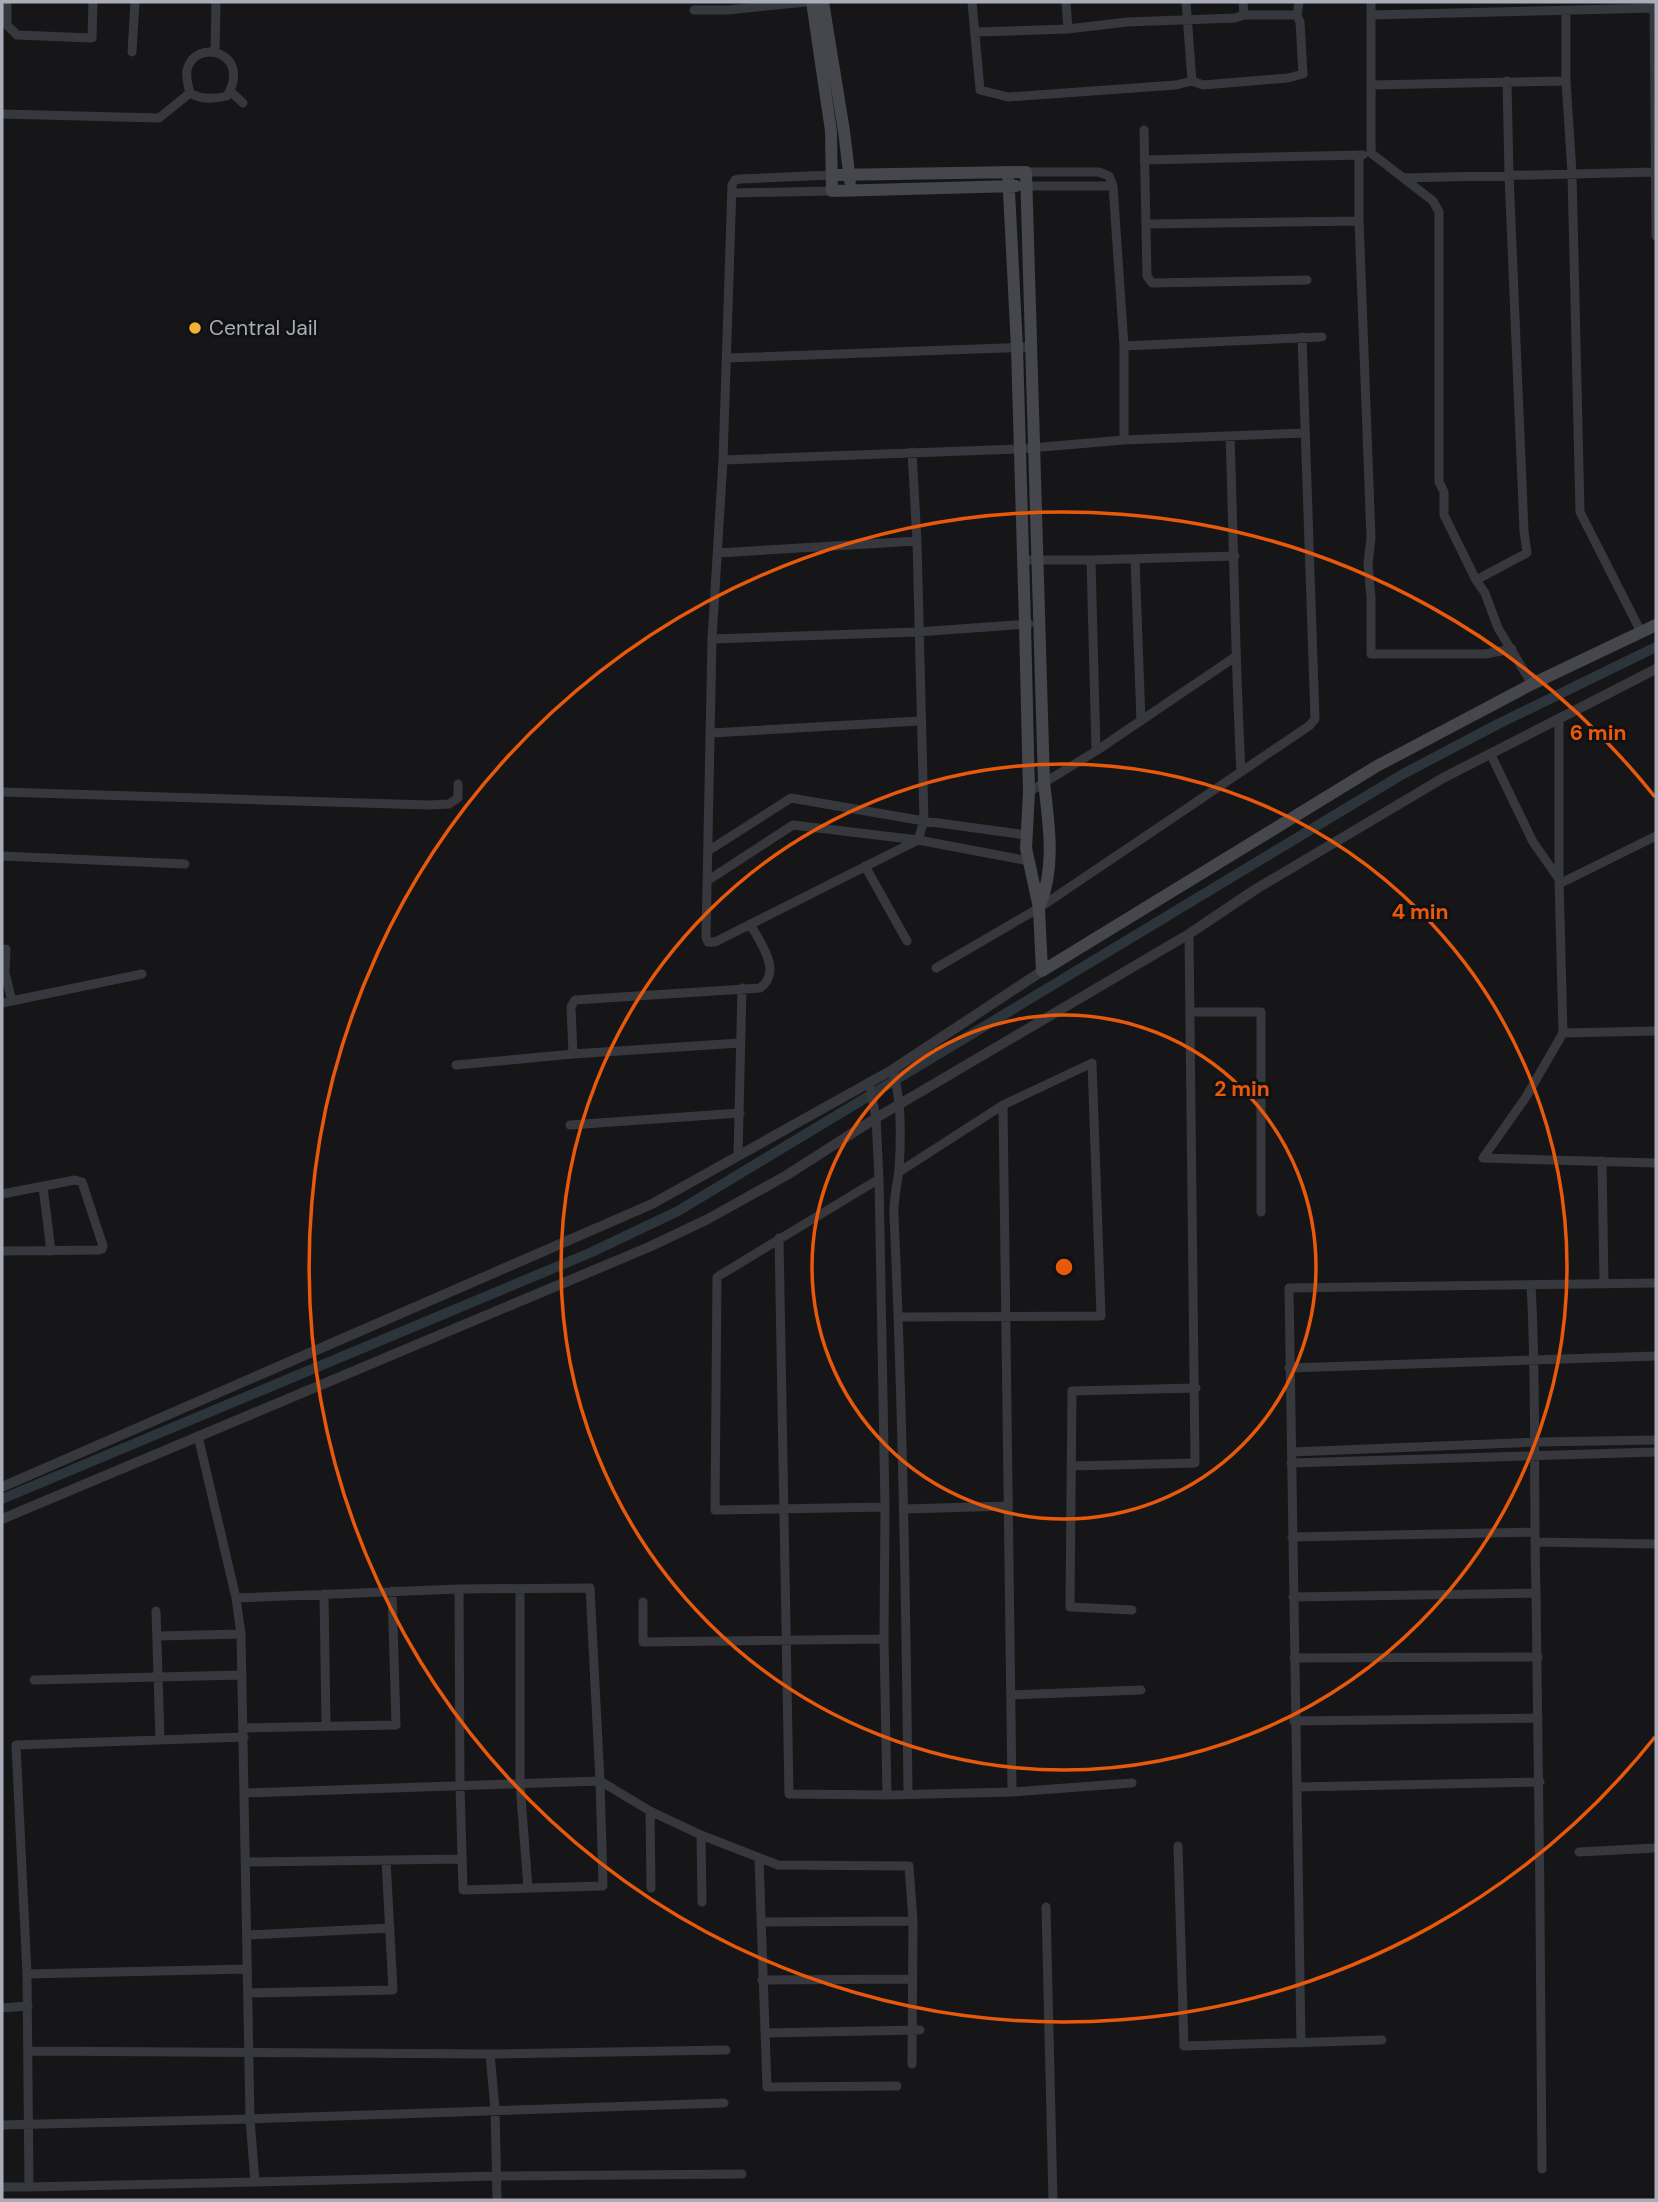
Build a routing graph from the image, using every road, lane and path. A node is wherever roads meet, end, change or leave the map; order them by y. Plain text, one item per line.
1 (8, 2) edge
2 (93, 2) edge
3 (135, 2) edge
4 (216, 2) edge
5 (806, 2) edge
6 (812, 2) edge
7 (824, 2) edge
8 (972, 2) edge
9 (1066, 2) edge
10 (1186, 2) edge
11 (1243, 2) edge
12 (1299, 2) edge
13 (1371, 2) edge
14 (728, 6) edge
15 (1655, 6) edge
16 (694, 10) dead end
17 (1566, 11) junction
18 (1244, 15) junction
19 (1297, 15) junction
20 (1371, 15) junction
21 (1188, 20) junction
22 (1068, 29) junction
23 (976, 32) junction
24 (132, 51) dead end
25 (215, 51) junction
26 (1655, 74) edge
27 (1192, 81) junction
28 (1507, 81) junction
29 (1566, 81) junction
30 (1371, 85) junction
31 (230, 91) junction
32 (190, 93) junction
33 (243, 103) dead end
34 (2, 114) edge
35 (1144, 130) dead end
36 (1371, 153) junction
37 (1359, 156) junction
38 (1144, 160) junction
39 (1008, 172) junction
40 (1026, 172) junction
41 (1654, 172) junction
42 (1572, 173) junction
43 (850, 174) junction
44 (832, 175) junction
45 (1509, 175) junction
46 (1405, 178) junction
47 (1009, 186) junction
48 (1026, 186) junction
49 (1113, 186) junction
50 (832, 191) junction
51 (850, 191) junction
52 (732, 192) junction
53 (1359, 220) junction
54 (1147, 224) junction
55 (1656, 236) edge
56 (1307, 280) dead end
57 (1303, 337) junction
58 (1322, 337) dead end
59 (1124, 346) junction
60 (1023, 347) junction
61 (727, 358) junction
62 (1305, 433) junction
63 (1230, 437) junction
64 (1124, 440) junction
65 (1026, 448) junction
66 (912, 452) junction
67 (723, 460) junction
68 (917, 541) junction
69 (718, 553) junction
70 (1234, 555) junction
71 (1135, 559) junction
72 (1030, 560) junction
73 (1091, 560) junction
74 (1476, 580) junction
75 (1025, 624) junction
76 (1039, 624) junction
77 (1656, 625) edge
78 (918, 632) junction
79 (1641, 632) junction
80 (712, 639) junction
81 (1512, 649) junction
82 (1235, 657) junction
83 (1656, 669) edge
84 (1532, 684) junction
85 (1559, 720) junction
86 (920, 721) junction
87 (1141, 721) junction
88 (712, 733) junction
89 (1096, 751) junction
90 (1491, 755) junction
91 (1241, 772) junction
92 (1044, 783) junction
93 (458, 784) dead end
94 (2, 792) edge
95 (1029, 792) junction
96 (924, 821) junction
97 (1026, 835) junction
98 (1656, 836) edge
99 (918, 840) junction
100 (708, 851) junction
101 (2, 856) edge
102 (1029, 861) junction
103 (185, 864) dead end
104 (865, 866) junction
105 (708, 881) junction
106 (1559, 881) junction
107 (1038, 908) junction
108 (750, 923) junction
109 (1189, 934) junction
110 (907, 941) dead end
111 (6, 949) dead end
112 (936, 968) dead end
113 (1042, 971) junction
114 (142, 974) dead end
115 (742, 988) junction
116 (7, 1002) edge
117 (1191, 1012) junction
118 (1656, 1031) edge
119 (1563, 1033) junction
120 (740, 1043) junction
121 (573, 1054) junction
122 (456, 1065) dead end
123 (893, 1074) junction
124 (870, 1085) junction
125 (898, 1100) junction
126 (1003, 1105) junction
127 (740, 1113) junction
128 (875, 1114) junction
129 (570, 1125) dead end
130 (738, 1156) junction
131 (1602, 1161) junction
132 (1656, 1163) edge
133 (899, 1172) junction
134 (879, 1179) junction
135 (43, 1186) junction
136 (2, 1194) edge
137 (1261, 1212) dead end
138 (779, 1238) junction
139 (2, 1251) edge
140 (51, 1251) junction
141 (1656, 1283) edge
142 (1604, 1284) junction
143 (1531, 1285) junction
144 (899, 1317) junction
145 (1005, 1317) junction
146 (1656, 1356) edge
147 (1535, 1360) junction
148 (1289, 1368) junction
149 (1196, 1388) junction
150 (198, 1436) junction
151 (1656, 1440) edge
152 (1536, 1442) junction
153 (1292, 1452) junction
154 (1656, 1452) edge
155 (1536, 1454) junction
156 (1292, 1463) junction
157 (1071, 1466) junction
158 (2, 1487) edge
159 (1008, 1506) junction
160 (886, 1507) junction
161 (784, 1508) junction
162 (905, 1509) junction
163 (2, 1519) edge
164 (1535, 1532) junction
165 (1292, 1537) junction
166 (1535, 1542) junction
167 (1656, 1544) edge
168 (520, 1588) junction
169 (459, 1589) junction
170 (392, 1591) junction
171 (1536, 1592) junction
172 (324, 1594) junction
173 (1293, 1597) junction
174 (236, 1598) junction
175 (643, 1602) dead end
176 (1132, 1610) dead end
177 (156, 1611) dead end
178 (241, 1634) junction
179 (157, 1636) junction
180 (884, 1639) junction
181 (786, 1640) junction
182 (1538, 1657) junction
183 (1294, 1658) junction
184 (242, 1675) junction
185 (159, 1677) junction
186 (34, 1680) dead end
187 (1141, 1690) dead end
188 (1010, 1695) junction
189 (1538, 1718) junction
190 (1294, 1721) junction
191 (326, 1725) junction
192 (244, 1732) junction
193 (160, 1740) junction
194 (600, 1781) junction
195 (1539, 1782) junction
196 (1132, 1783) dead end
197 (520, 1784) junction
198 (460, 1786) junction
199 (1297, 1787) junction
200 (1012, 1792) junction
201 (244, 1793) junction
202 (908, 1794) junction
203 (887, 1795) junction
204 (650, 1811) junction
205 (701, 1835) junction
206 (1178, 1846) dead end
207 (1656, 1848) edge
208 (1579, 1852) dead end
209 (463, 1859) junction
210 (759, 1859) junction
211 (386, 1860) junction
212 (246, 1862) junction
213 (528, 1888) junction
214 (651, 1888) dead end
215 (702, 1902) dead end
216 (1046, 1907) dead end
217 (913, 1921) junction
218 (761, 1922) junction
219 (390, 1928) junction
220 (247, 1935) junction
221 (247, 1969) junction
222 (27, 1974) junction
223 (912, 1979) junction
224 (762, 1980) junction
225 (248, 1993) junction
226 (28, 2006) junction
227 (2, 2008) edge
228 (916, 2031) junction
229 (765, 2033) junction
230 (1382, 2040) dead end
231 (1301, 2043) junction
232 (726, 2050) dead end
233 (29, 2051) junction
234 (249, 2053) junction
235 (491, 2054) junction
236 (912, 2064) dead end
237 (897, 2086) dead end
238 (724, 2103) dead end
239 (495, 2109) junction
240 (250, 2119) junction
241 (30, 2123) junction
242 (2, 2124) edge
243 (1542, 2169) dead end
244 (742, 2174) dead end
245 (496, 2176) junction
246 (254, 2182) junction
247 (2, 2187) edge
248 (29, 2187) junction
249 (496, 2200) edge
250 (1053, 2200) edge

1 - 2 street
3 - 24 street
4 - 25 street
5 - 14 street
6 - 44 main road
7 - 43 main road
8 - 23 street
9 - 22 street
10 - 21 street
11 - 18 street
12 - 19 street
13 - 20 street
14 - 16 street
15 - 17 street
15 - 26 street
17 - 20 street
17 - 29 street
18 - 19 street
18 - 21 street
19 - 27 street
20 - 30 street
21 - 22 street
21 - 27 street
22 - 23 street
23 - 27 street
25 - 31 street
25 - 32 street
26 - 41 street
28 - 29 street
28 - 30 street
28 - 45 street
29 - 42 street
30 - 36 street
31 - 32 street
31 - 33 street
32 - 34 street
35 - 38 street
36 - 37 street
36 - 46 street
37 - 38 street
37 - 53 street
38 - 54 street
39 - 40 main road
39 - 43 main road
39 - 47 main road
40 - 48 main road
40 - 49 street
41 - 42 street
41 - 55 street
42 - 45 street
42 - 79 street
43 - 44 main road
43 - 51 main road
44 - 50 main road
44 - 52 street
45 - 46 street
45 - 74 street
46 - 74 street
47 - 48 main road
47 - 51 main road
47 - 60 main road
48 - 49 street
48 - 60 main road
49 - 59 street
50 - 51 main road
50 - 52 street
52 - 61 street
53 - 54 street
53 - 81 street
54 - 56 street
57 - 58 street
57 - 59 street
57 - 62 street
59 - 64 street
60 - 61 street
60 - 65 main road
61 - 67 street
62 - 63 street
62 - 91 street
63 - 64 street
63 - 70 street
64 - 65 street
65 - 66 street
65 - 72 main road
66 - 67 street
66 - 68 street
67 - 69 street
68 - 69 street
68 - 78 street
69 - 80 street
70 - 71 street
70 - 82 street
71 - 73 street
71 - 87 street
72 - 73 street
72 - 75 main road
72 - 76 main road
73 - 89 street
74 - 81 street
75 - 76 street
75 - 78 street
75 - 95 main road
76 - 92 main road
77 - 79 main road
78 - 80 street
78 - 86 street
79 - 84 main road
80 - 88 street
81 - 84 street
82 - 87 street
82 - 91 street
83 - 85 street
84 - 113 main road
85 - 90 street
85 - 106 street
86 - 88 street
86 - 96 street
87 - 89 street
88 - 100 street
89 - 92 street
90 - 106 street
90 - 109 street
91 - 107 street
92 - 95 street
92 - 107 main road
93 - 94 street
95 - 97 main road
96 - 97 street
96 - 99 street
96 - 100 street
97 - 102 main road
98 - 106 street
99 - 102 street
99 - 104 street
99 - 105 street
100 - 105 street
101 - 103 street
102 - 107 main road
104 - 108 street
104 - 110 street
105 - 108 street
106 - 119 street
107 - 112 street
107 - 113 main road
108 - 115 street
109 - 117 street
109 - 125 street
111 - 116 street
113 - 123 street
114 - 116 street
115 - 120 street
115 - 121 street
117 - 137 street
117 - 149 street
118 - 119 street
119 - 131 street
120 - 121 street
120 - 127 street
121 - 122 street
123 - 124 street
123 - 125 street
124 - 128 street
124 - 130 street
125 - 128 street
125 - 133 street
126 - 133 street
126 - 145 street
126 - 145 street
127 - 129 street
127 - 130 street
128 - 134 street
128 - 150 street
130 - 158 street
131 - 132 street
131 - 142 street
133 - 144 street
134 - 138 street
134 - 160 street
135 - 136 street
135 - 140 street
135 - 140 street
138 - 161 street
138 - 161 street
139 - 140 street
141 - 142 street
142 - 143 street
143 - 147 street
143 - 148 street
144 - 145 street
144 - 162 street
145 - 159 street
146 - 147 street
147 - 148 street
147 - 152 street
148 - 153 street
149 - 157 street
149 - 157 street
150 - 163 street
150 - 174 street
151 - 152 street
152 - 153 street
152 - 155 street
153 - 156 street
154 - 155 street
155 - 156 street
155 - 164 street
156 - 165 street
157 - 176 street
159 - 162 street
159 - 188 street
160 - 161 street
160 - 180 street
161 - 181 street
162 - 202 street
164 - 165 street
164 - 166 street
165 - 173 street
166 - 167 street
166 - 171 street
168 - 169 street
168 - 194 street
168 - 197 street
169 - 170 street
169 - 198 street
170 - 172 street
170 - 191 street
171 - 173 street
171 - 182 street
172 - 174 street
172 - 191 street
173 - 183 street
174 - 178 street
175 - 181 street
177 - 179 street
178 - 179 street
178 - 184 street
179 - 185 street
180 - 181 street
180 - 203 street
181 - 203 street
182 - 183 street
182 - 189 street
183 - 190 street
184 - 185 street
184 - 192 street
185 - 186 street
185 - 193 street
187 - 188 street
188 - 200 street
189 - 190 street
189 - 195 street
190 - 199 street
191 - 192 street
192 - 193 street
192 - 201 street
193 - 222 street
194 - 197 street
194 - 204 street
194 - 213 street
195 - 199 street
195 - 243 street
196 - 200 street
197 - 198 street
197 - 213 street
198 - 201 street
198 - 209 street
199 - 231 street
200 - 202 street
201 - 212 street
202 - 203 street
204 - 205 street
204 - 214 street
205 - 210 street
205 - 215 street
206 - 231 street
207 - 208 street
209 - 211 street
209 - 213 street
210 - 217 street
210 - 218 street
211 - 212 street
211 - 219 street
212 - 220 street
216 - 250 street
217 - 218 street
217 - 223 street
218 - 224 street
219 - 220 street
219 - 225 street
220 - 221 street
221 - 222 street
221 - 225 street
222 - 226 street
223 - 224 street
223 - 228 street
224 - 229 street
225 - 234 street
226 - 227 street
226 - 233 street
228 - 229 street
228 - 236 street
229 - 237 street
230 - 231 street
232 - 235 street
233 - 234 street
233 - 241 street
234 - 235 street
234 - 240 street
235 - 239 street
238 - 239 street
239 - 240 street
239 - 245 street
240 - 241 street
240 - 246 street
241 - 242 street
241 - 248 street
244 - 245 street
245 - 246 street
245 - 249 street
246 - 248 street
247 - 248 street

